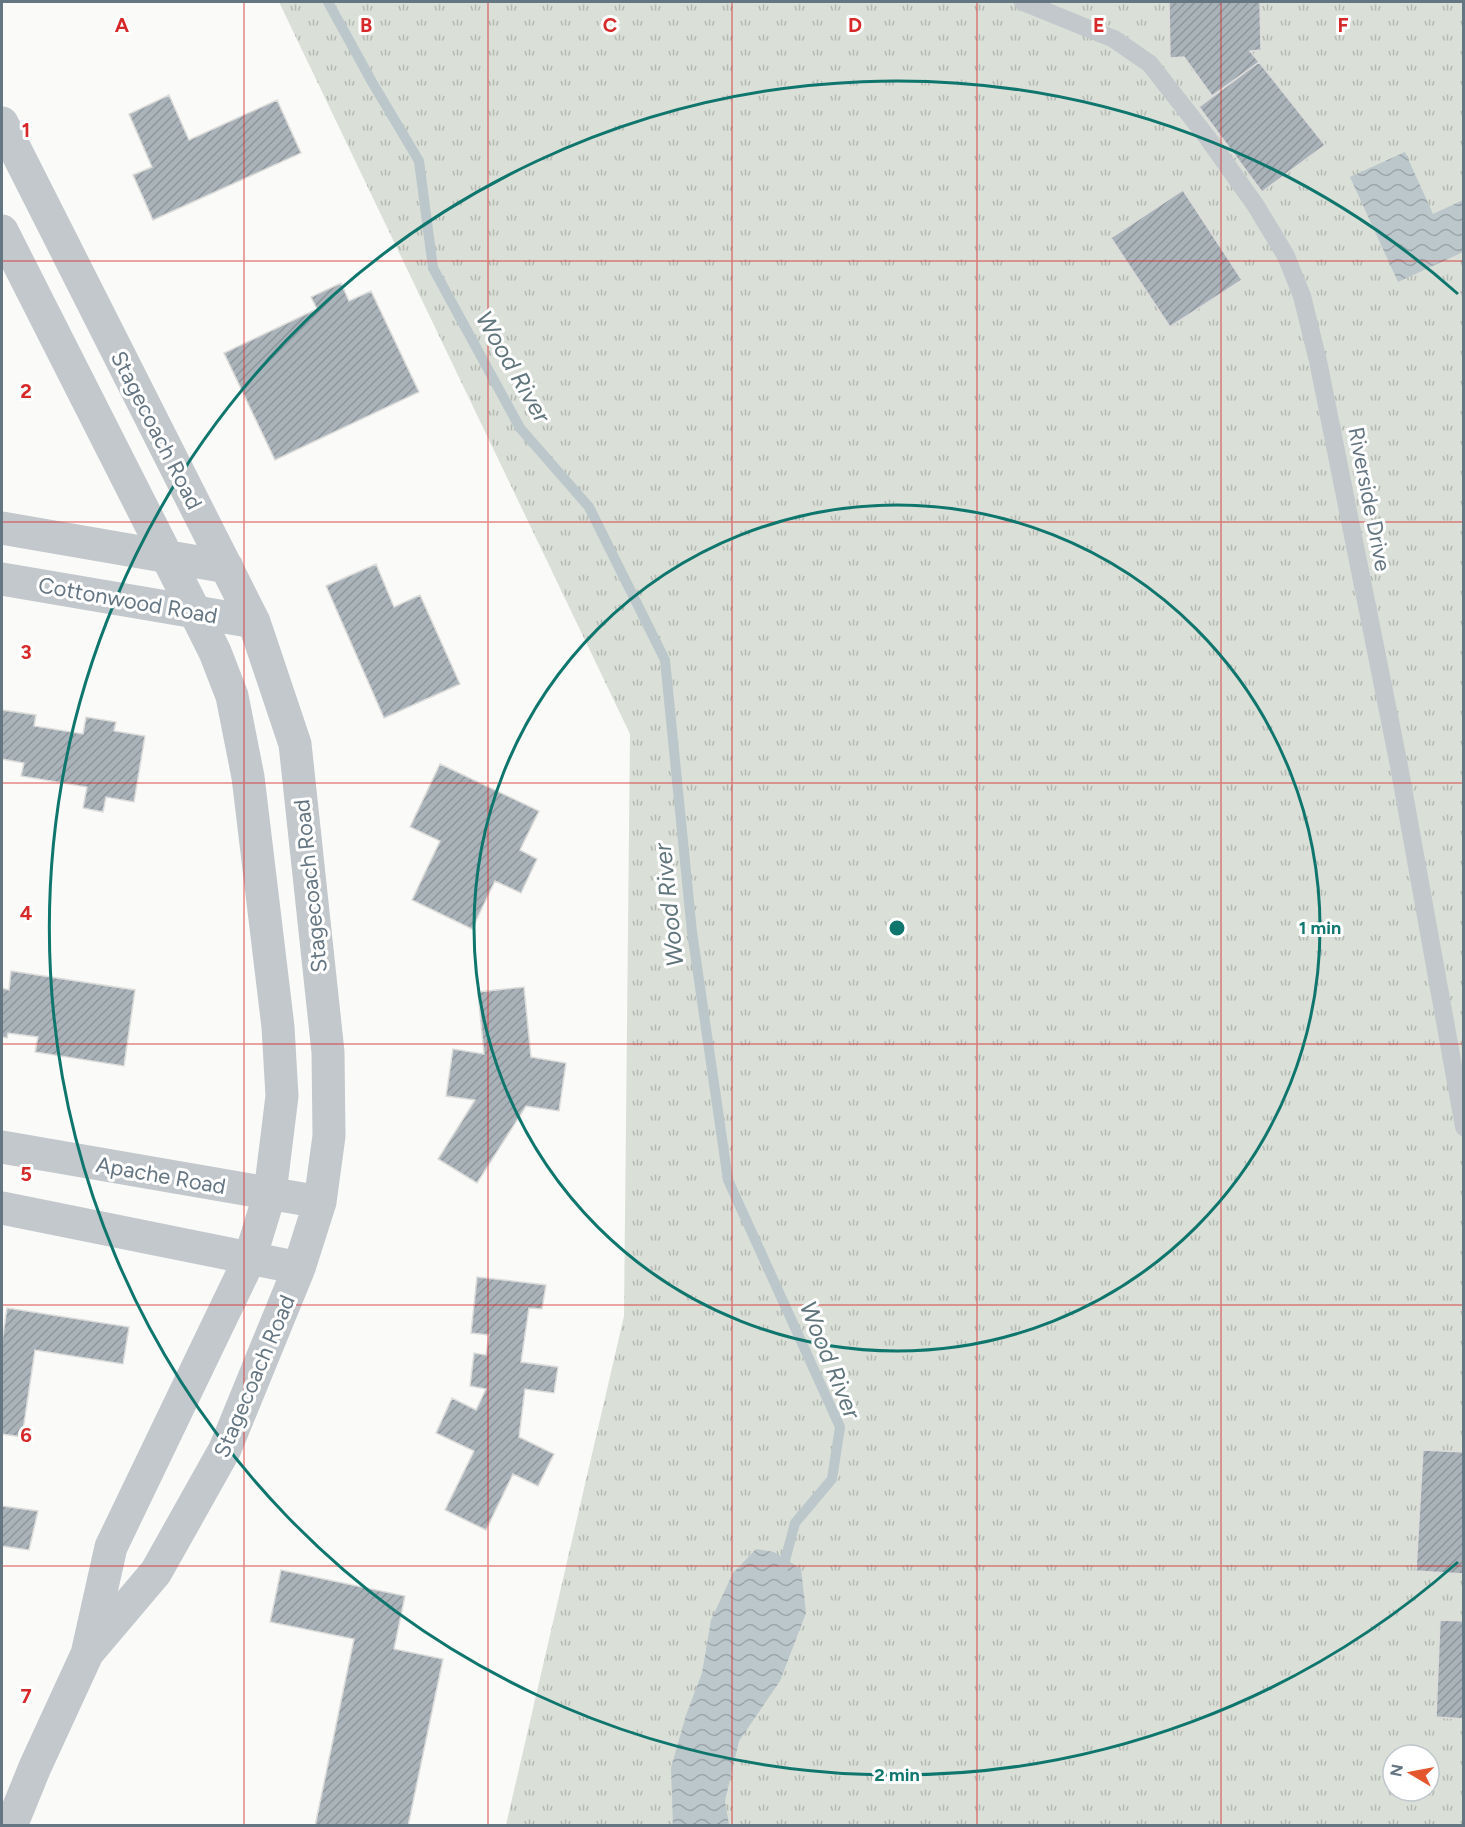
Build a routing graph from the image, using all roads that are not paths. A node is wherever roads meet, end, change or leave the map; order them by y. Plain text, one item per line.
1 (1023, 2) edge
2 (2, 123) edge
3 (2, 231) edge
4 (2, 528) edge
5 (166, 557) junction
6 (227, 567) junction
7 (2, 579) edge
8 (195, 612) junction
9 (254, 622) junction
10 (1464, 1127) edge
11 (2, 1148) edge
12 (270, 1193) junction
13 (320, 1202) junction
14 (2, 1208) edge
15 (250, 1258) junction
16 (299, 1268) junction
17 (87, 1654) junction
18 (11, 1826) edge

1 - 10 lane, Riverside Drive
2 - 6 street, Stagecoach Road
3 - 5 street, Stagecoach Road
4 - 5 street
5 - 6 street
5 - 8 street, Stagecoach Road
6 - 9 street, Stagecoach Road
7 - 8 street, Cottonwood Road
8 - 9 street, Cottonwood Road
8 - 12 street, Stagecoach Road
9 - 13 street, Stagecoach Road
11 - 12 street, Apache Road
12 - 13 street, Apache Road
12 - 15 street, Stagecoach Road
13 - 16 street, Stagecoach Road
14 - 15 street
15 - 16 street
15 - 17 street, Stagecoach Road
16 - 17 street, Stagecoach Road
17 - 18 street, Stagecoach Road

